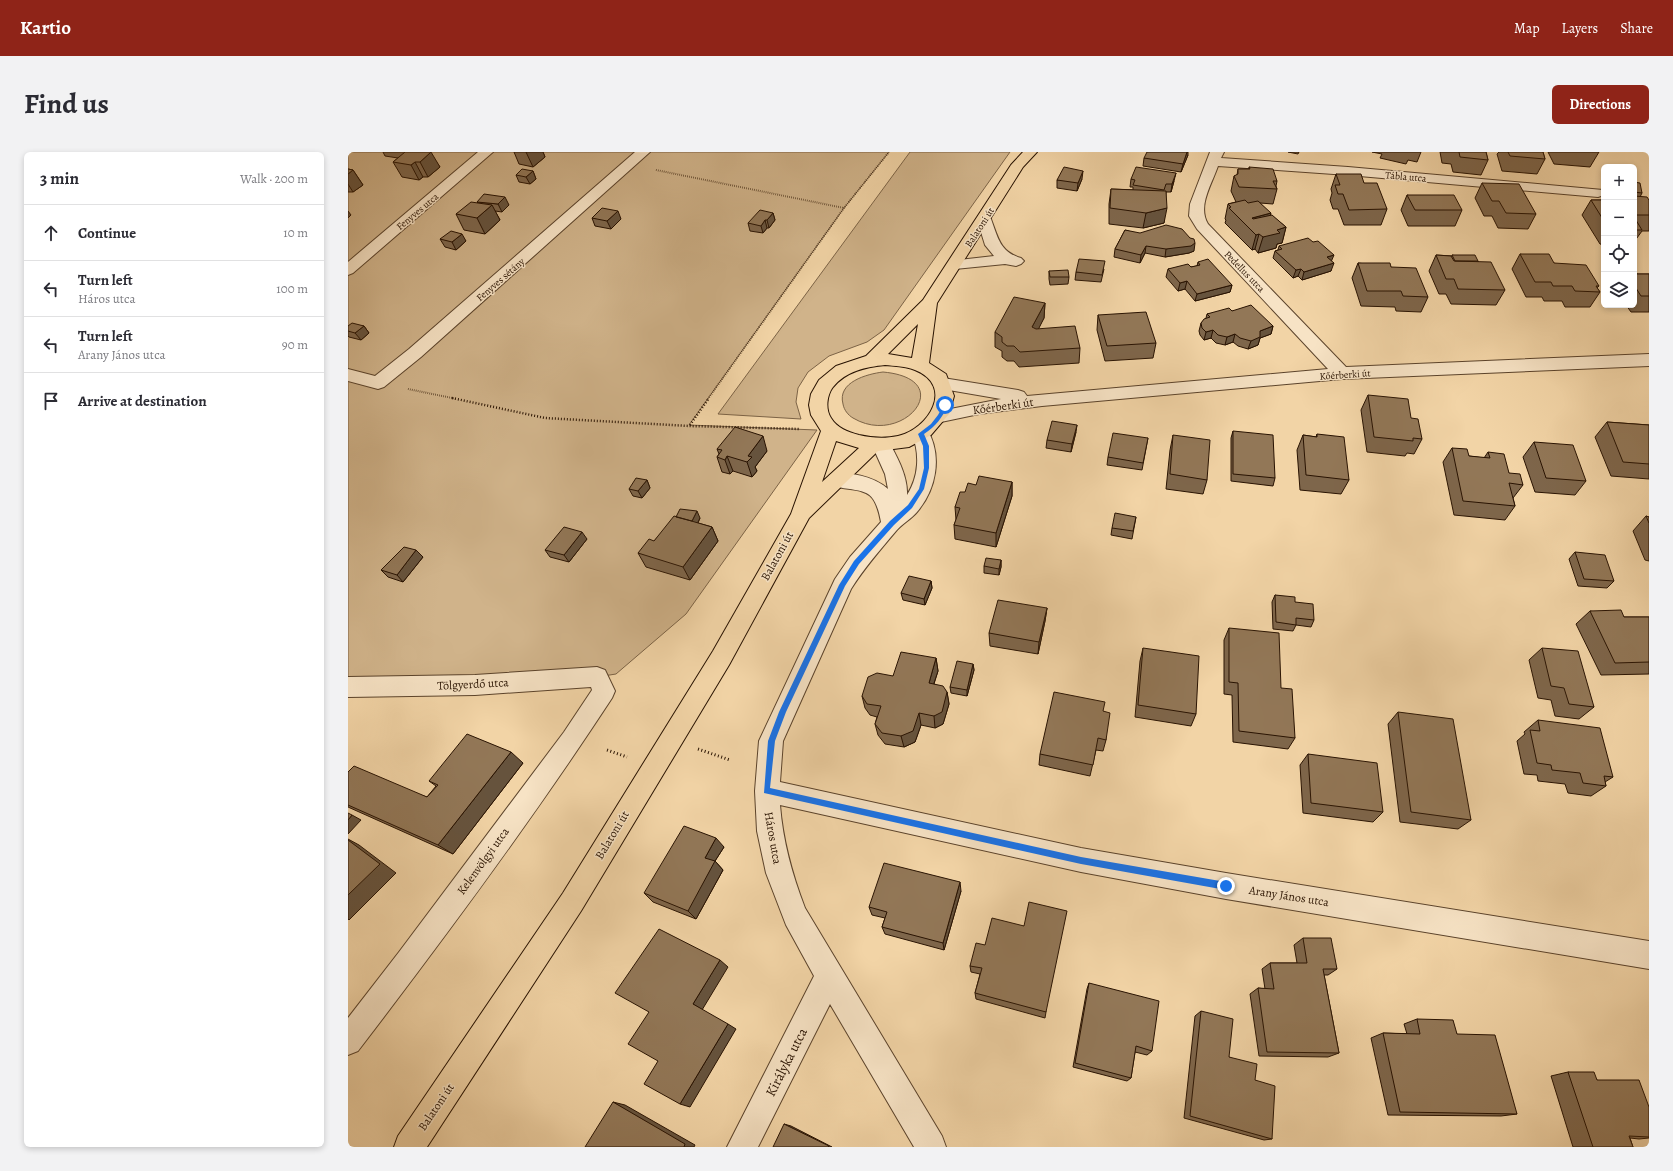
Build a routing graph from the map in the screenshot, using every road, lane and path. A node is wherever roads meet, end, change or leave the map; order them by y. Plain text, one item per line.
1 (486, 152) edge
2 (643, 152) edge
3 (889, 152) edge
4 (1030, 152) edge
5 (1215, 157) edge
6 (629, 164) junction
7 (1598, 193) dead end
8 (844, 208) junction
9 (984, 219) junction
10 (955, 264) junction
11 (348, 270) edge
12 (929, 303) junction
13 (872, 360) junction
14 (1649, 360) edge
15 (920, 365) junction
16 (1342, 373) junction
17 (348, 375) edge
18 (378, 383) junction
19 (943, 384) junction
20 (1042, 400) junction
21 (941, 416) junction
22 (689, 426) junction
23 (801, 429) dead end
24 (831, 430) junction
25 (921, 434) junction
26 (877, 445) junction
27 (837, 480) junction
28 (801, 514) junction
29 (892, 523) junction
30 (597, 677) joint
31 (348, 687) edge
32 (698, 749) dead end
33 (607, 750) dead end
34 (631, 759) dead end
35 (730, 760) dead end
36 (766, 791) junction
37 (1649, 955) edge
38 (829, 976) junction
39 (348, 1041) edge
40 (409, 1147) edge
41 (742, 1147) edge
42 (931, 1147) edge

1 - 11 street, Fenyves utca
2 - 6 street, Fenyves sétány
3 - 8 path
4 - 9 main road, Balatoni út
5 - 7 street, Tábla utca
5 - 16 street, Pedellus utca
6 - 8 path
6 - 18 street, Fenyves sétány
8 - 22 path
9 - 10 main road, Balatoni út
9 - 10 street
10 - 12 main road, Balatoni út
12 - 13 main road, Balatoni út
12 - 15 main road, Balatoni út
13 - 15 main road
13 - 24 main road
14 - 16 street, Kőérberki út
15 - 19 main road
16 - 20 street, Kőérberki út
17 - 18 street
18 - 22 path
19 - 20 street, Kőérberki út
19 - 21 main road
20 - 21 street, Kőérberki út
21 - 25 main road
22 - 23 path
24 - 26 main road
24 - 28 main road, Balatoni út
25 - 26 main road
25 - 29 street, Háros utca
26 - 27 main road, Balatoni út
26 - 29 street, Háros utca
27 - 28 main road, Balatoni út
27 - 29 street
28 - 40 main road, Balatoni út
29 - 36 street, Háros utca
30 - 31 street, Tölgyerdő utca
30 - 39 street, Kelenvölgyi utca
32 - 35 path
33 - 34 path
36 - 37 street, Arany János utca
36 - 38 street, Háros utca
38 - 41 street, Királyka utca
38 - 42 street, Háros utca

